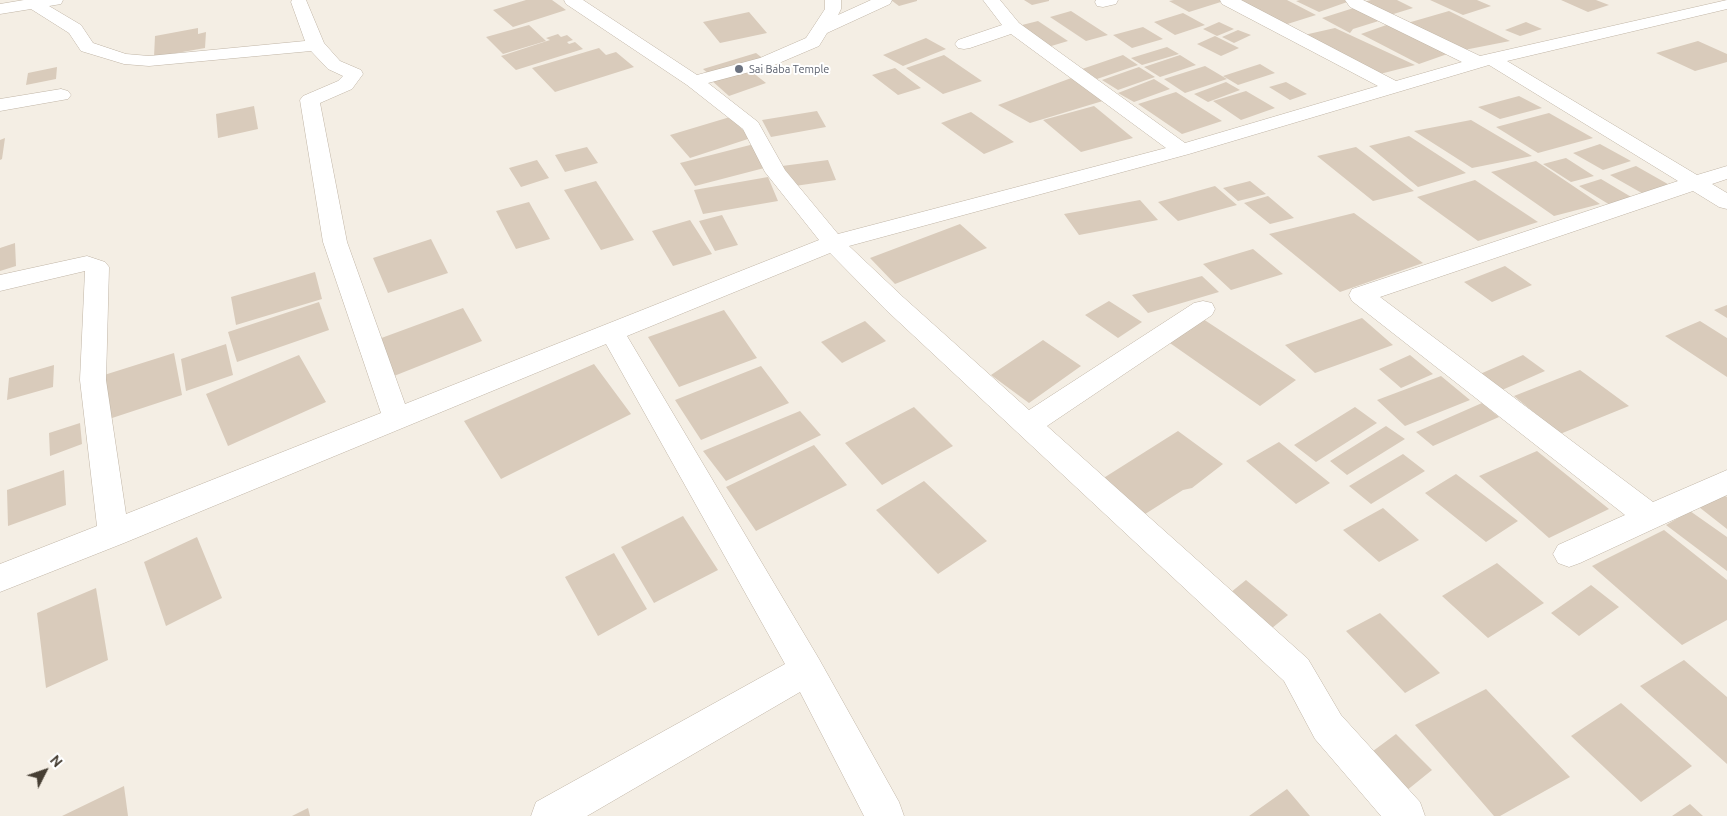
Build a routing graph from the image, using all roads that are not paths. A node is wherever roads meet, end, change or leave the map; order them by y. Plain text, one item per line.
1 (56, 0) edge
2 (572, 0) edge
3 (833, 0) edge
4 (884, 0) edge
5 (991, 0) edge
6 (1228, 0) edge
7 (1353, 0) edge
8 (299, 2) dead end
9 (1727, 2) edge
10 (36, 5) junction
11 (0, 10) edge
12 (1013, 27) junction
13 (822, 29) junction
14 (964, 44) dead end
15 (316, 45) junction
16 (1485, 61) junction
17 (694, 81) junction
18 (1396, 88) junction
19 (61, 95) dead end
20 (0, 105) edge
21 (1182, 150) junction
22 (1727, 172) edge
23 (1696, 184) junction
24 (1727, 202) edge
25 (834, 242) junction
26 (0, 283) edge
27 (1203, 309) dead end
28 (611, 331) junction
29 (397, 419) junction
30 (1028, 425) junction
31 (1727, 482) edge
32 (1649, 516) junction
33 (113, 534) junction
34 (1569, 554) dead end
35 (0, 578) edge
36 (807, 670) junction
37 (881, 815) edge
38 (550, 816) edge
39 (1406, 816) edge

1 - 10 street
2 - 17 street
3 - 13 street
4 - 13 street
5 - 12 street
6 - 18 street
7 - 16 street
8 - 15 street
9 - 16 street
10 - 11 street
10 - 15 street
12 - 14 street
12 - 21 street
13 - 17 street
15 - 29 street
16 - 18 street
16 - 23 street
17 - 25 street
18 - 21 street
19 - 20 street
21 - 25 street
22 - 23 street
23 - 24 street
23 - 32 street
25 - 28 street
25 - 30 street
26 - 33 street
27 - 30 street
28 - 29 street
28 - 36 street
29 - 33 street
30 - 39 street
31 - 32 street
32 - 34 street
33 - 35 street
36 - 37 street
36 - 38 street

